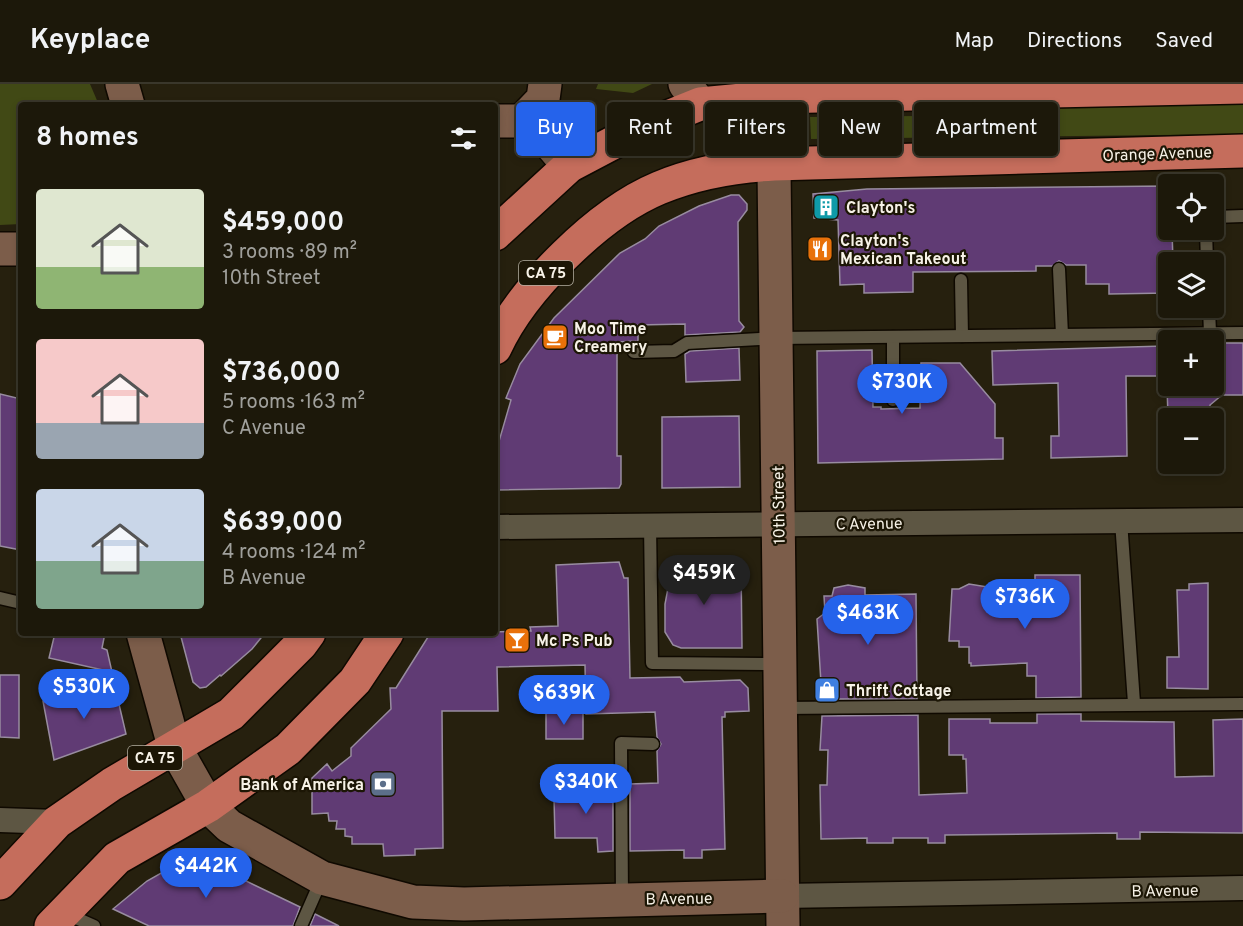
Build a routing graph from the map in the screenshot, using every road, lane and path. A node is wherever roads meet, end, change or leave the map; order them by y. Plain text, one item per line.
1 (122, 84) edge
2 (545, 84) edge
3 (1237, 86) edge
4 (773, 91) edge
5 (693, 94) edge
6 (127, 102) edge
7 (508, 121) edge
8 (1243, 151) edge
9 (774, 164) junction
10 (569, 166) junction
11 (1243, 216) edge
12 (1224, 217) edge
13 (498, 231) edge
14 (0, 249) edge
15 (18, 249) edge
16 (1059, 269) dead end
17 (961, 280) dead end
18 (1224, 333) edge
19 (1243, 333) edge
20 (1158, 334) edge
21 (1062, 335) junction
22 (962, 336) junction
23 (892, 337) junction
24 (776, 338) junction
25 (498, 344) edge
26 (634, 352) dead end
27 (892, 400) dead end
28 (1243, 520) edge
29 (1121, 521) junction
30 (778, 524) junction
31 (650, 525) junction
32 (498, 527) edge
33 (0, 598) edge
34 (18, 602) edge
35 (144, 636) edge
36 (307, 636) edge
37 (385, 636) edge
38 (780, 664) junction
39 (1134, 704) junction
40 (1243, 704) edge
41 (780, 708) junction
42 (653, 744) dead end
43 (174, 746) junction
44 (208, 806) junction
45 (0, 820) edge
46 (57, 822) junction
47 (322, 878) junction
48 (0, 883) edge
49 (1243, 888) edge
50 (622, 899) junction
51 (512, 905) junction
52 (782, 911) edge
53 (57, 919) edge
54 (94, 926) edge
55 (301, 926) edge
56 (486, 926) edge

1 - 6 street
2 - 7 street
3 - 4 highway
4 - 5 highway
4 - 9 street, 10th Street
5 - 10 highway
7 - 10 street
8 - 9 highway, Orange Avenue / CA 75
9 - 24 street, 10th Street
9 - 25 highway, Orange Avenue / CA 75
10 - 13 highway
11 - 12 lane
14 - 15 street
16 - 21 lane
17 - 22 lane
18 - 19 lane
20 - 21 lane
21 - 22 lane
22 - 23 lane
23 - 24 lane
23 - 27 lane
24 - 26 lane
24 - 30 street, 10th Street
28 - 29 street, C Avenue
29 - 30 street, C Avenue
29 - 39 lane
30 - 31 street, C Avenue
30 - 38 street, 10th Street
31 - 32 street, C Avenue
31 - 38 lane
33 - 34 lane
35 - 43 street, B Avenue
36 - 43 highway, CA 75
37 - 44 highway
38 - 41 street, 10th Street
39 - 40 lane
39 - 41 lane
41 - 52 street, 10th Street
42 - 50 lane
43 - 44 street, B Avenue
43 - 46 highway, CA 75
44 - 47 street, B Avenue
44 - 53 highway
45 - 46 street
46 - 48 highway, CA 75
47 - 51 street, B Avenue
47 - 55 lane
49 - 52 street, B Avenue
50 - 51 street, B Avenue
50 - 52 street, B Avenue
51 - 56 street
53 - 54 lane

